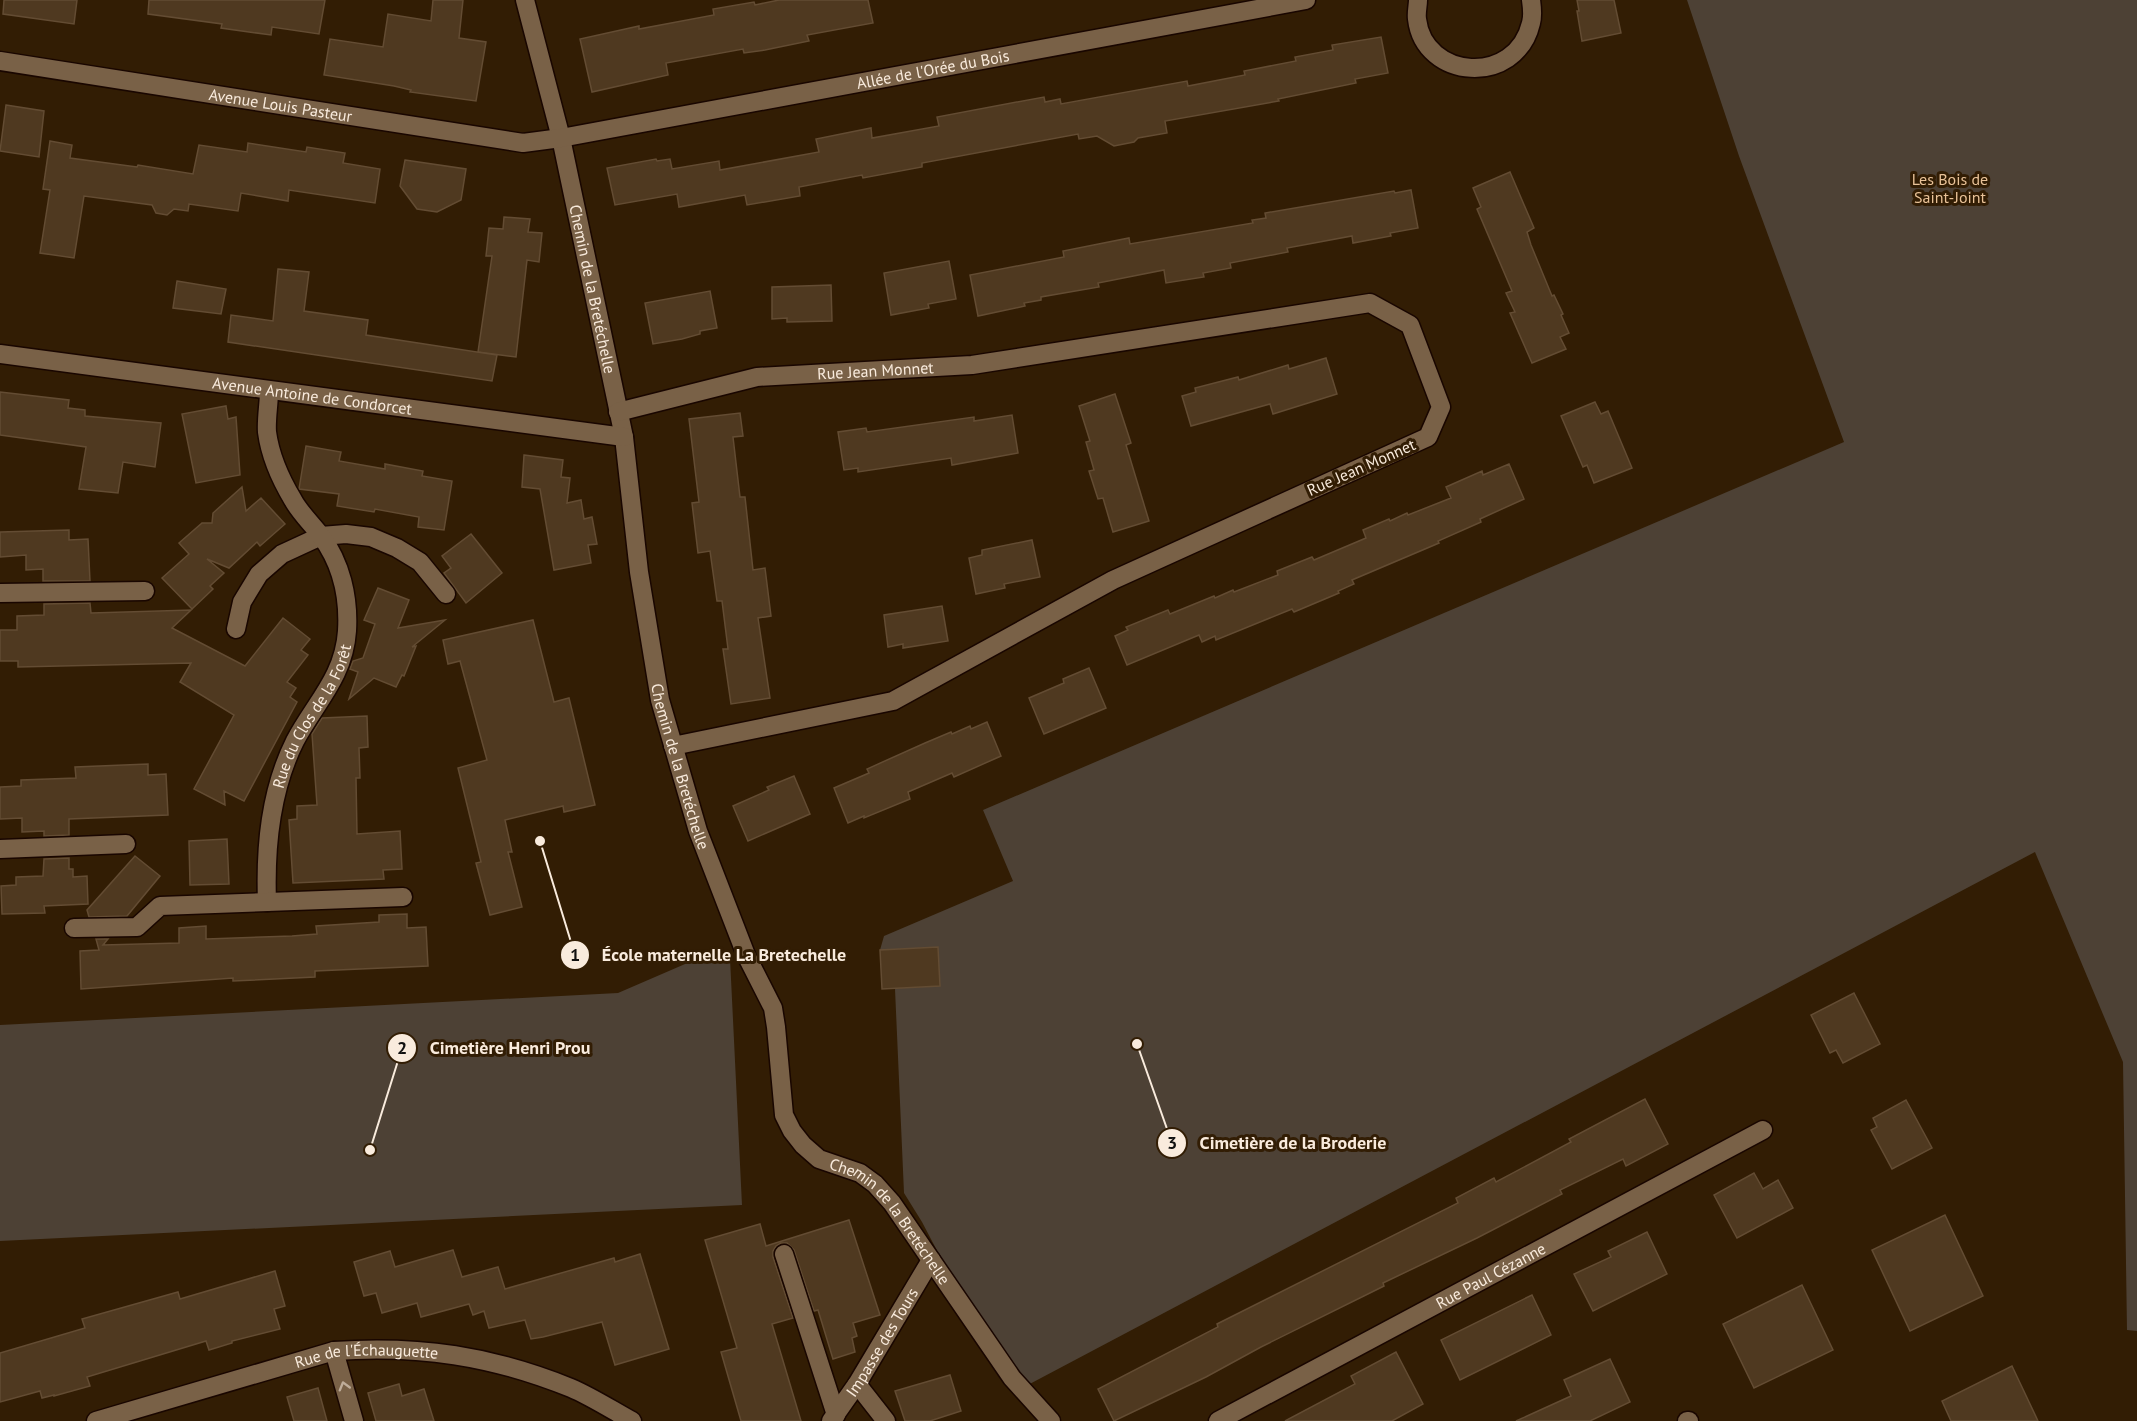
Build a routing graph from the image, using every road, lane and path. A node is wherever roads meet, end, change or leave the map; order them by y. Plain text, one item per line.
1 (525, 0) edge
2 (1306, 0) edge
3 (1418, 0) edge
4 (1531, 0) edge
5 (0, 61) edge
6 (561, 138) junction
7 (0, 354) edge
8 (269, 391) junction
9 (618, 412) junction
10 (624, 437) junction
11 (321, 536) junction
12 (145, 591) dead end
13 (0, 593) edge
14 (446, 594) dead end
15 (236, 629) dead end
16 (673, 746) junction
17 (126, 844) dead end
18 (0, 849) edge
19 (403, 897) dead end
20 (267, 902) junction
21 (74, 928) dead end
22 (1763, 1130) dead end
23 (784, 1254) dead end
24 (931, 1260) junction
25 (334, 1351) junction
26 (856, 1384) junction
27 (120, 1418) edge
28 (833, 1418) edge
29 (96, 1421) edge
30 (354, 1421) edge
31 (632, 1421) edge
32 (886, 1421) edge
33 (1051, 1421) edge
34 (1218, 1421) edge

1 - 6 street, Chemin de la Bretéchelle
2 - 6 street, Allée de l'Orée du Bois
3 - 4 street
5 - 6 street, Avenue Louis Pasteur
6 - 9 street, Chemin de la Bretéchelle
7 - 8 street, Avenue Antoine de Condorcet
8 - 10 street, Avenue Antoine de Condorcet
8 - 11 street, Rue du Clos de la Forêt
9 - 10 street, Chemin de la Bretéchelle
9 - 16 street, Rue Jean Monnet
10 - 16 street, Chemin de la Bretéchelle
11 - 14 street
11 - 15 street
11 - 20 street, Rue du Clos de la Forêt
12 - 13 street
16 - 24 street, Chemin de la Bretéchelle
17 - 18 street
19 - 20 street
20 - 21 street
22 - 34 street, Rue Paul Cézanne
23 - 28 street
24 - 26 street, Impasse des Tours
24 - 33 street, Chemin de la Bretéchelle
25 - 27 street, Rue de l'Échauguette
30 -> 25 street
25 - 31 street, Rue de l'Échauguette
26 - 28 street, Impasse des Tours
26 - 32 street
27 - 29 street, Rue de l'Échauguette

